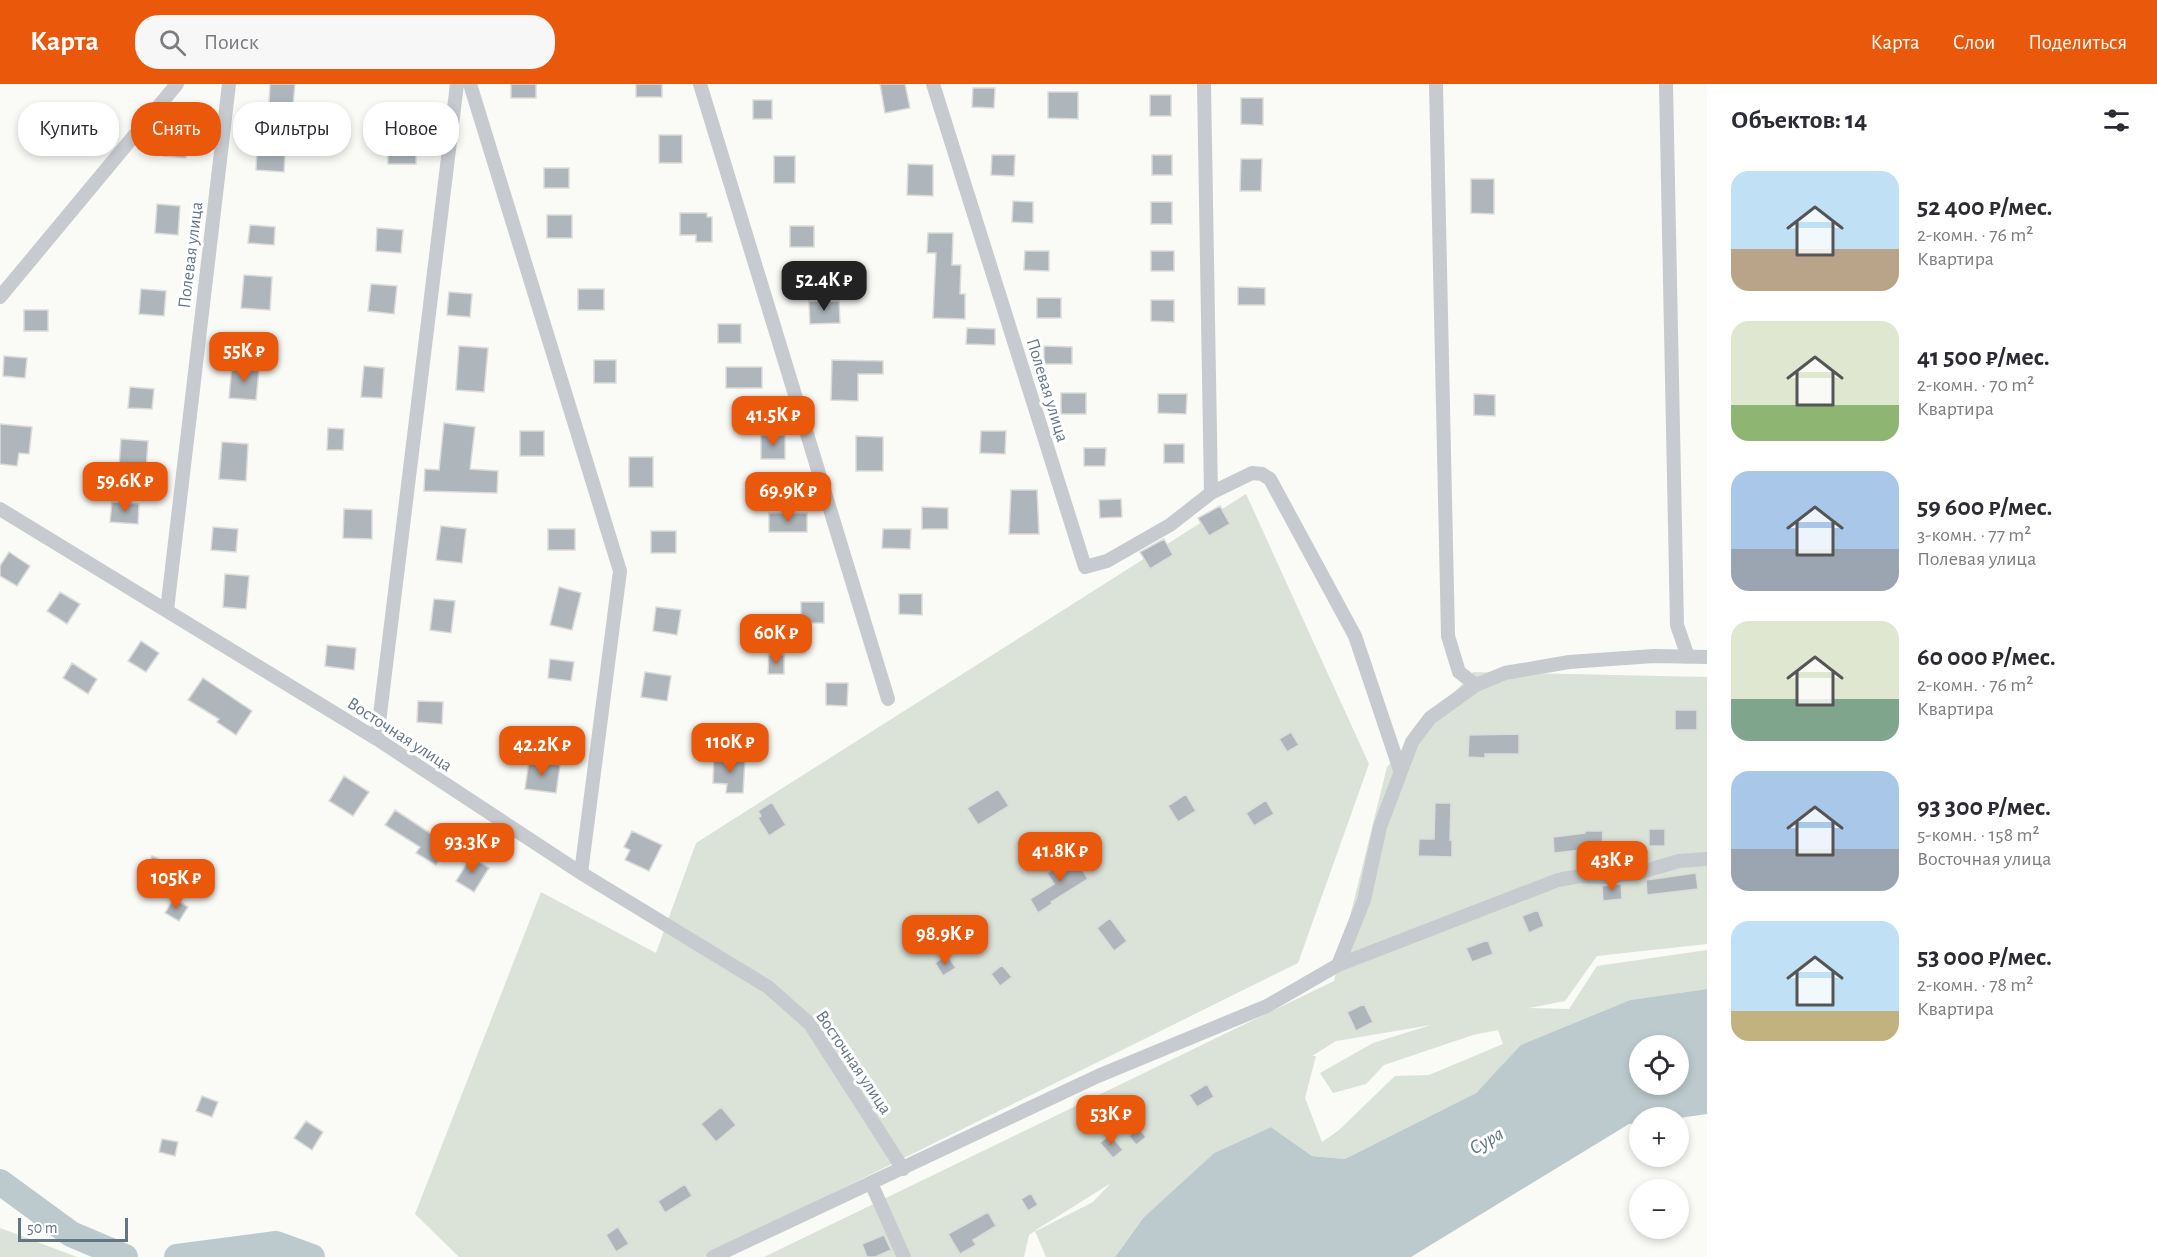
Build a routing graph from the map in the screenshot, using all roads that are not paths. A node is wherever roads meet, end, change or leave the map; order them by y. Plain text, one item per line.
1 (177, 84) edge
2 (229, 84) edge
3 (457, 84) edge
4 (470, 84) edge
5 (700, 84) edge
6 (933, 84) edge
7 (1204, 84) edge
8 (1436, 84) edge
9 (1666, 84) edge
10 (0, 297) edge
11 (1211, 494) junction
12 (0, 509) edge
13 (166, 610) junction
14 (1688, 657) junction
15 (1707, 657) edge
16 (1476, 685) junction
17 (888, 699) dead end
18 (377, 739) junction
19 (1400, 770) junction
20 (1707, 859) edge
21 (582, 873) junction
22 (1338, 965) junction
23 (903, 1169) junction
24 (871, 1183) junction
25 (713, 1257) edge
26 (903, 1257) edge

1 - 10 street
2 - 13 street, Полевая улица
3 - 18 street
4 - 21 street
5 - 17 street
6 - 11 street, Полевая улица
7 - 11 street
8 - 16 street
9 - 14 street
11 - 19 street
12 - 13 street, Восточная улица
13 - 18 street, Восточная улица
14 - 15 street
14 - 16 street
16 - 19 street
18 - 21 street, Восточная улица
19 - 22 street
20 - 22 street
21 - 23 street, Восточная улица
22 - 23 street
23 - 24 street
24 - 25 street
24 - 26 street

